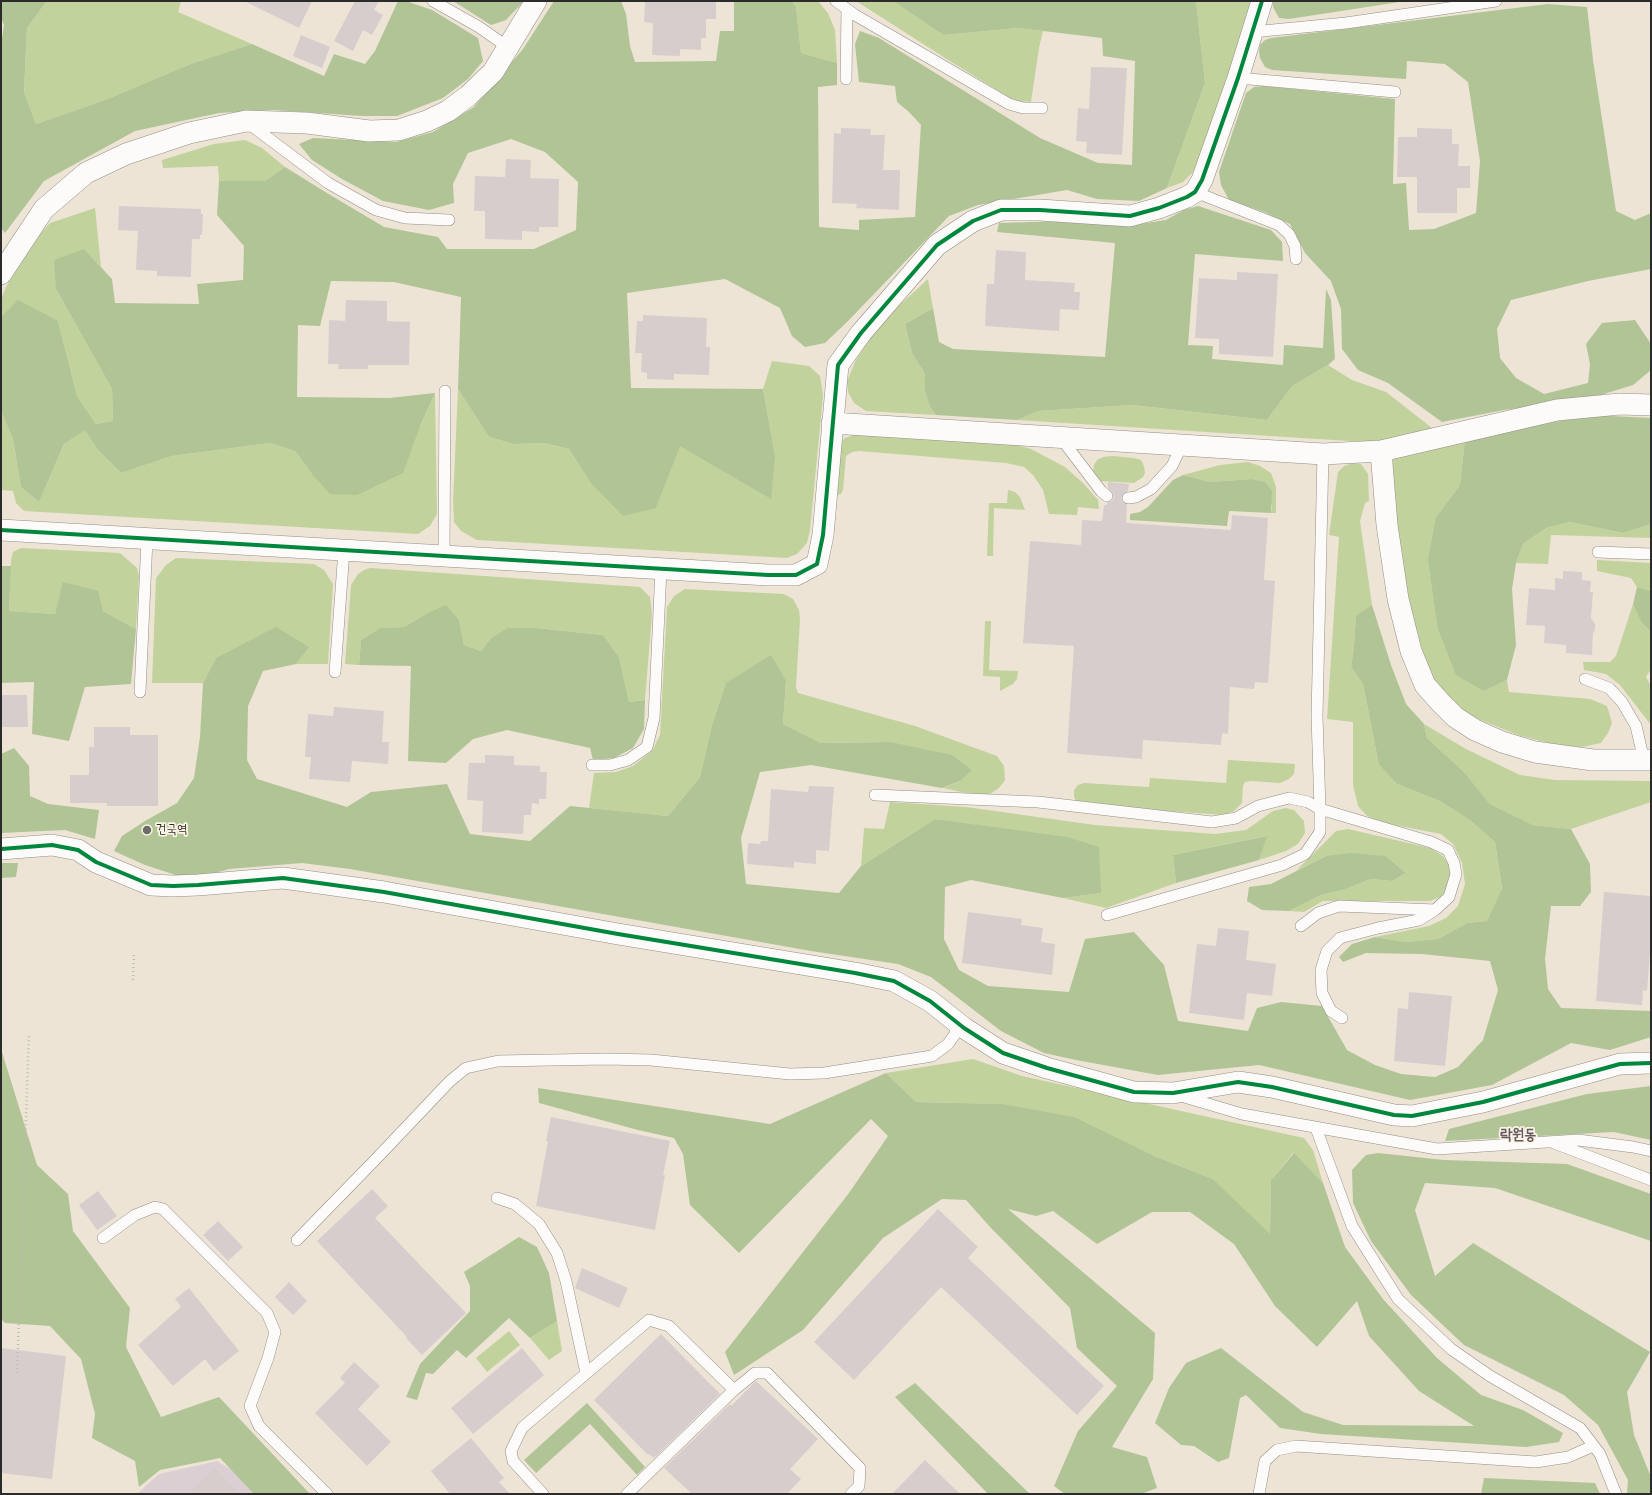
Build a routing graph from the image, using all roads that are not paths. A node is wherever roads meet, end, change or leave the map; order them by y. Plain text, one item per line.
1 (432, 1) edge
2 (536, 1) edge
3 (836, 1) edge
4 (1262, 1) edge
5 (1496, 1) edge
6 (847, 9) junction
7 (1252, 32) junction
8 (508, 48) junction
9 (1238, 78) junction
10 (846, 79) dead end
11 (1395, 92) dead end
12 (1042, 108) dead end
13 (246, 121) junction
14 (1195, 192) junction
15 (449, 220) dead end
16 (1296, 259) dead end
17 (1, 274) edge
18 (445, 391) dead end
19 (1651, 405) edge
20 (832, 423) junction
21 (1060, 437) junction
22 (1182, 445) junction
23 (1381, 451) junction
24 (1323, 454) junction
25 (1107, 496) dead end
26 (1128, 498) dead end
27 (1, 530) edge
28 (147, 539) junction
29 (344, 550) junction
30 (1598, 552) dead end
31 (1651, 554) edge
32 (444, 556) junction
33 (661, 569) junction
34 (335, 672) dead end
35 (1585, 679) dead end
36 (140, 692) dead end
37 (1648, 760) edge
38 (592, 765) dead end
39 (875, 795) dead end
40 (1320, 809) junction
41 (1, 849) edge
42 (1436, 910) junction
43 (1107, 915) dead end
44 (1301, 926) dead end
45 (1342, 1018) dead end
46 (956, 1023) junction
47 (1651, 1063) edge
48 (1173, 1093) junction
49 (1316, 1128) junction
50 (1550, 1142) junction
51 (1651, 1151) edge
52 (1651, 1180) edge
53 (497, 1198) dead end
54 (103, 1238) dead end
55 (297, 1240) dead end
56 (586, 1374) junction
57 (734, 1390) junction
58 (1594, 1446) junction
59 (327, 1494) edge
60 (542, 1494) edge
61 (627, 1494) edge
62 (851, 1494) edge
63 (1259, 1494) edge
64 (1616, 1494) edge

1 - 8 lane
2 - 8 street
3 - 6 lane
4 - 7 street
5 - 7 lane
6 - 10 lane
6 - 12 lane
7 - 9 street
8 - 13 street
9 - 11 lane
9 - 14 street
13 - 15 lane
13 - 17 street
14 - 16 lane
14 - 20 street
18 - 32 lane
19 - 23 street
20 - 21 street
20 - 33 street
21 - 22 street
21 - 25 lane
22 - 24 street
22 - 26 lane
23 - 24 street
23 - 37 street
24 - 40 lane
27 - 28 street
28 - 29 street
28 - 36 lane
29 - 32 street
29 - 34 lane
30 - 31 lane
32 - 33 street
33 - 38 lane
35 - 37 lane
39 - 40 lane
40 - 42 lane
40 - 43 lane
41 - 46 street
42 - 44 lane
42 - 45 lane
46 - 48 street
46 - 55 lane
47 - 48 street
48 - 49 lane
49 - 50 lane
49 - 58 lane
50 - 51 lane
50 - 52 lane
53 - 56 lane
54 - 59 lane
56 - 57 lane
56 - 60 lane
57 - 61 lane
57 - 62 lane
58 - 63 lane
58 - 64 lane

